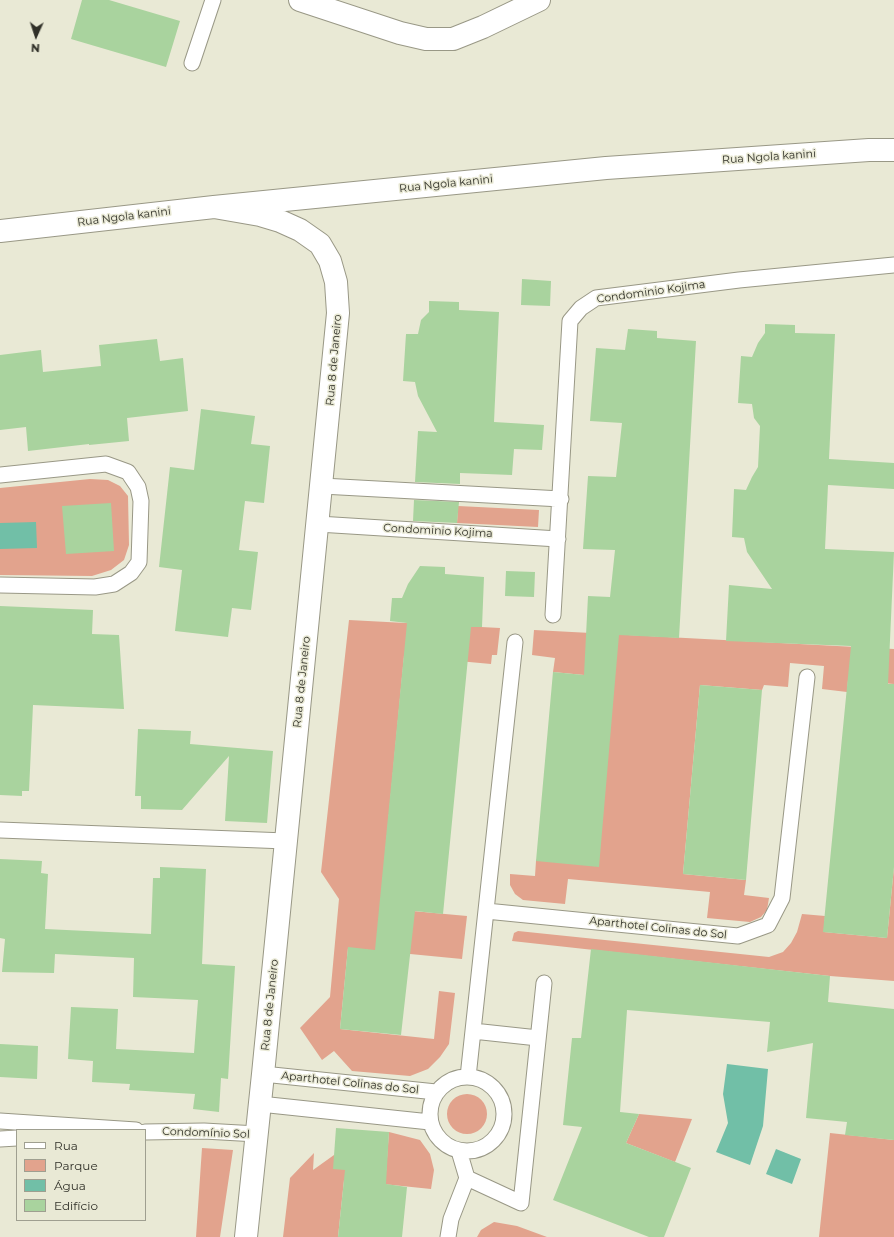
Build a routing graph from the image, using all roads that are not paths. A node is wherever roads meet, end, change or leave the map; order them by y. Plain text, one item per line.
1 (212, 0) edge
2 (300, 0) edge
3 (539, 0) edge
4 (192, 63) dead end
5 (894, 138) edge
6 (869, 150) junction
7 (894, 150) edge
8 (214, 207) junction
9 (0, 231) edge
10 (894, 265) edge
11 (0, 475) edge
12 (322, 486) junction
13 (560, 498) junction
14 (318, 524) junction
15 (558, 539) junction
16 (0, 585) edge
17 (553, 615) dead end
18 (515, 642) dead end
19 (807, 677) dead end
20 (0, 830) edge
21 (286, 841) junction
22 (486, 910) junction
23 (544, 984) dead end
24 (473, 1031) junction
25 (538, 1038) junction
26 (263, 1074) junction
27 (468, 1077) junction
28 (436, 1092) junction
29 (260, 1104) junction
30 (0, 1121) edge
31 (430, 1122) junction
32 (121, 1129) edge
33 (149, 1131) edge
34 (257, 1134) junction
35 (0, 1138) edge
36 (16, 1138) edge
37 (459, 1151) junction
38 (467, 1178) junction
39 (246, 1237) edge
40 (448, 1237) edge

1 - 4 lane
2 - 3 street
5 - 6 street
6 - 7 street, Rua Ngola kanini
6 - 8 street, Rua Ngola kanini
8 - 9 street, Rua Ngola kanini
8 - 12 street, Rua 8 de Janeiro
10 - 13 lane, Condominio Kojima
11 - 16 lane
12 - 13 lane
12 - 14 street, Rua 8 de Janeiro
13 - 15 lane, Condominio Kojima
14 - 15 lane, Condominio Kojima
14 - 21 street, Rua 8 de Janeiro
15 - 17 lane, Condominio Kojima
18 - 22 lane
19 - 22 lane, Aparthotel Colinas do Sol
20 - 21 lane
21 - 26 street, Rua 8 de Janeiro
22 - 24 lane
23 - 25 lane
24 - 25 lane
24 - 27 lane
25 - 38 lane
26 - 28 lane, Aparthotel Colinas do Sol
26 - 29 street, Rua 8 de Janeiro
27 - 28 lane
27 - 37 lane
28 - 31 lane, Aparthotel Colinas do Sol
29 - 31 lane
29 - 34 street, Rua 8 de Janeiro
30 - 32 lane
31 - 37 lane, Aparthotel Colinas do Sol
33 - 34 lane, Condomínio Sol
34 - 39 street, Rua 8 de Janeiro
35 - 36 lane
37 - 38 lane
38 - 40 lane

